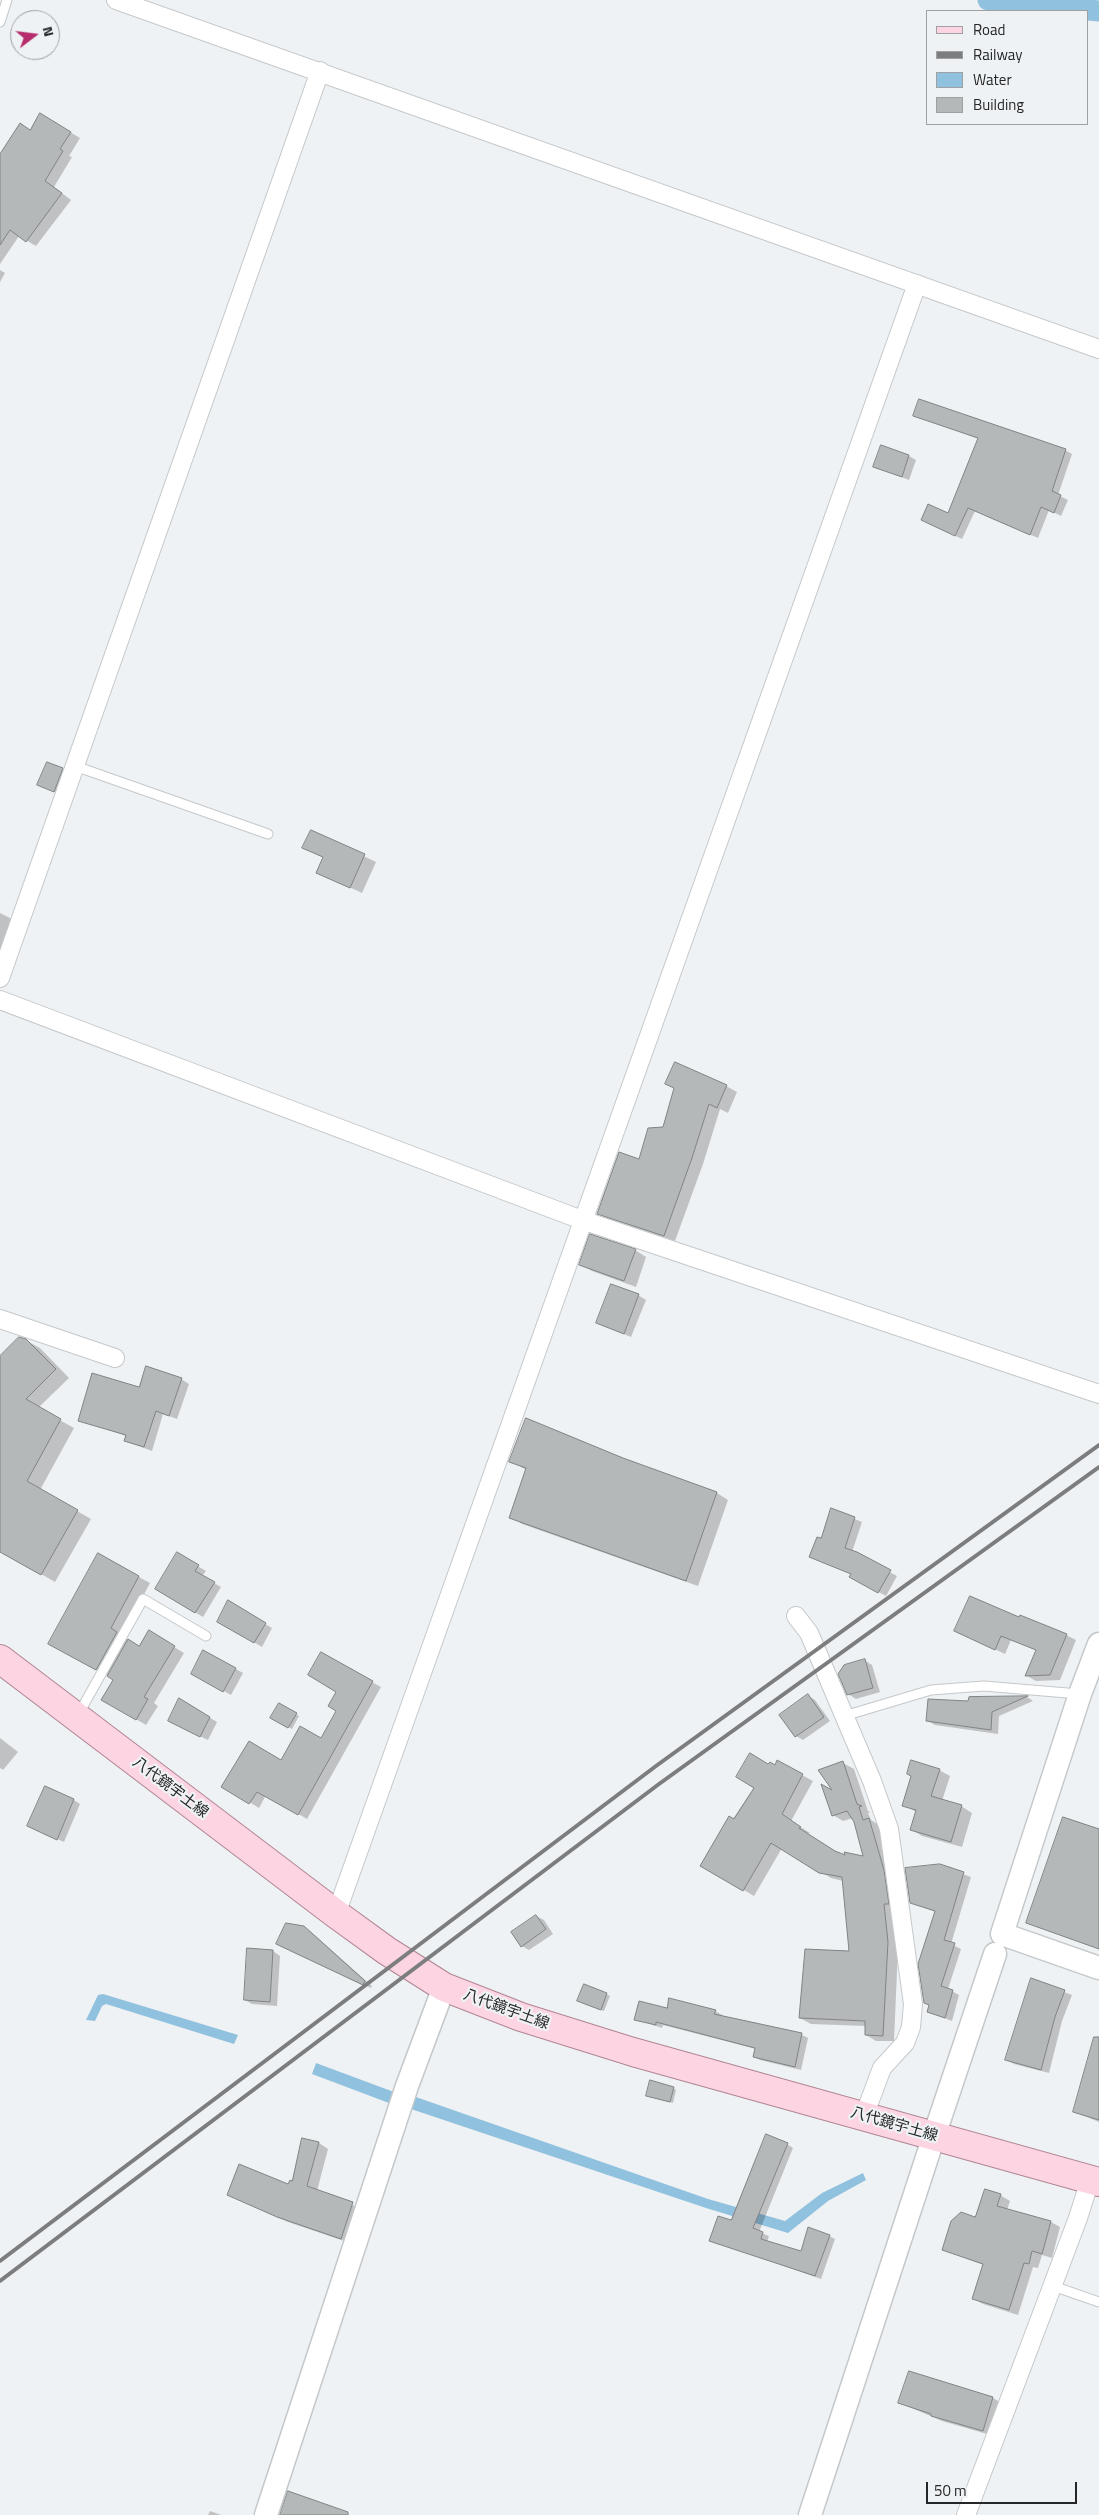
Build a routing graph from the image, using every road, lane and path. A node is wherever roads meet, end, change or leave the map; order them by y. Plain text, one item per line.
1 (7, 0) edge
2 (116, 0) edge
3 (0, 22) edge
4 (320, 71) junction
5 (917, 284) junction
6 (1099, 349) edge
7 (75, 766) junction
8 (268, 834) dead end
9 (0, 978) edge
10 (0, 1000) edge
11 (582, 1220) junction
12 (0, 1319) edge
13 (114, 1358) dead end
14 (1099, 1394) edge
15 (796, 1616) dead end
16 (206, 1636) dead end
17 (1099, 1644) edge
18 (0, 1659) edge
19 (1080, 1694) junction
20 (844, 1716) junction
21 (76, 1718) junction
22 (336, 1914) junction
23 (996, 1954) dead end
24 (1099, 1968) edge
25 (444, 1987) junction
26 (864, 2116) junction
27 (934, 2136) junction
28 (1094, 2181) edge
29 (1052, 2286) junction
30 (1099, 2302) edge
31 (266, 2515) edge
32 (810, 2515) edge
33 (966, 2515) edge

1 - 3 lane
2 - 4 street
4 - 5 street
4 - 7 street
5 - 6 street
5 - 11 street
7 - 8 lane
7 - 9 street
10 - 11 street
11 - 14 street
11 - 22 street
12 - 13 street
15 - 20 street
16 - 21 lane
17 - 19 street
18 - 21 main road, 八代鏡宇土線
19 - 20 lane
19 - 24 street
20 - 26 street
21 - 22 main road, 八代鏡宇土線
22 - 25 main road, 八代鏡宇土線
23 - 27 street
25 - 26 main road, 八代鏡宇土線
25 - 31 street
26 - 27 main road, 八代鏡宇土線
27 - 28 main road, 八代鏡宇土線
27 - 32 street
28 - 29 street
29 - 30 lane
29 - 33 street

